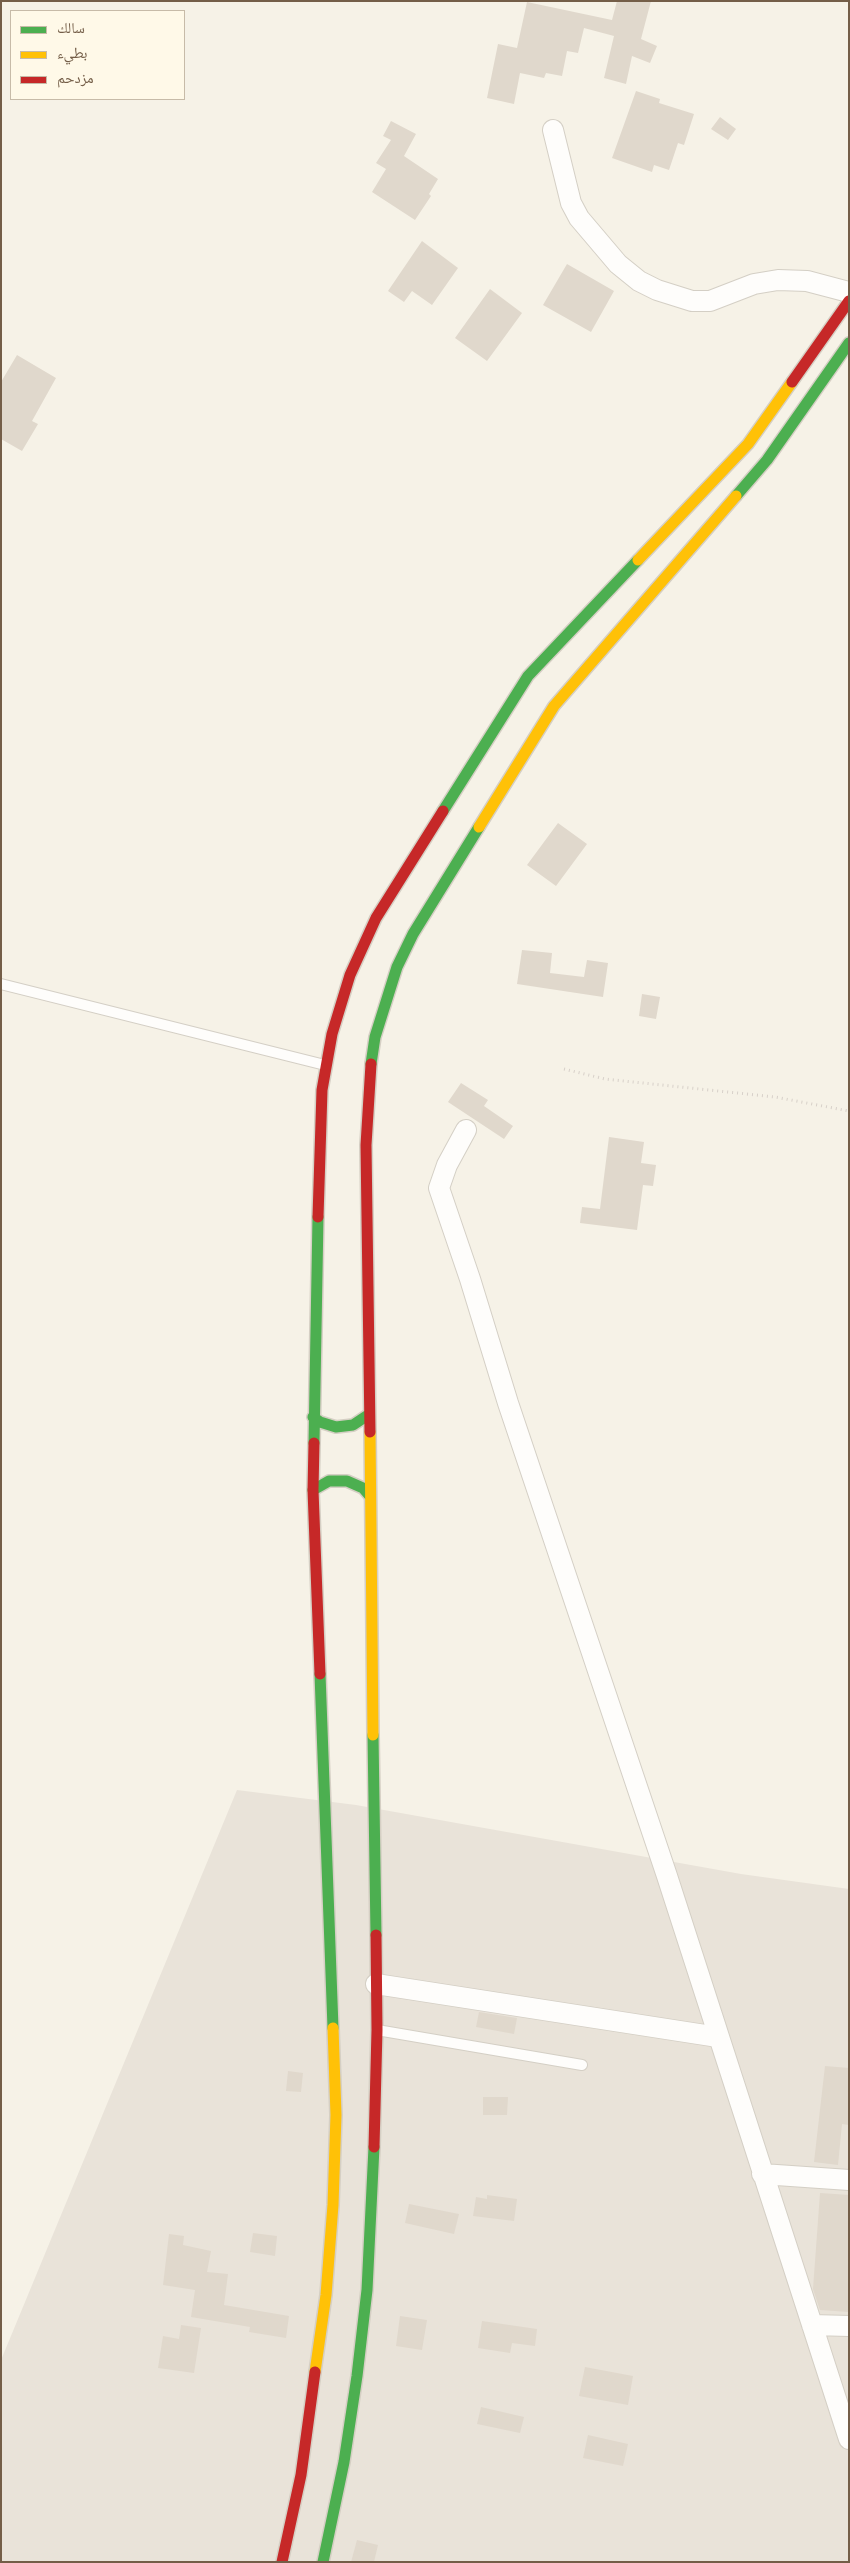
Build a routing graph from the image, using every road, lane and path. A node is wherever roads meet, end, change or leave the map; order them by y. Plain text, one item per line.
1 (553, 130) dead end
2 (849, 292) edge
3 (849, 301) edge
4 (849, 343) edge
5 (1, 984) edge
6 (326, 1065) junction
7 (564, 1070) dead end
8 (849, 1111) edge
9 (466, 1130) dead end
10 (368, 1415) junction
11 (313, 1417) junction
12 (313, 1490) junction
13 (369, 1495) junction
14 (376, 1984) junction
15 (376, 2030) junction
16 (718, 2036) junction
17 (582, 2065) dead end
18 (762, 2174) junction
19 (849, 2180) edge
20 (812, 2325) junction
21 (849, 2326) edge
22 (849, 2439) edge
23 (282, 2562) edge
24 (323, 2562) edge

1 - 2 street
3 - 6 street
4 - 10 street
5 - 6 lane
6 - 11 street
7 - 8 path
9 - 16 street
10 - 11 street
10 - 13 street
11 - 12 street
12 - 13 street
12 - 23 street
13 - 14 street
14 - 15 street
14 - 16 street
15 - 17 lane
15 - 24 street
16 - 18 street
18 - 19 street
18 - 20 street
20 - 21 street
20 - 22 street

